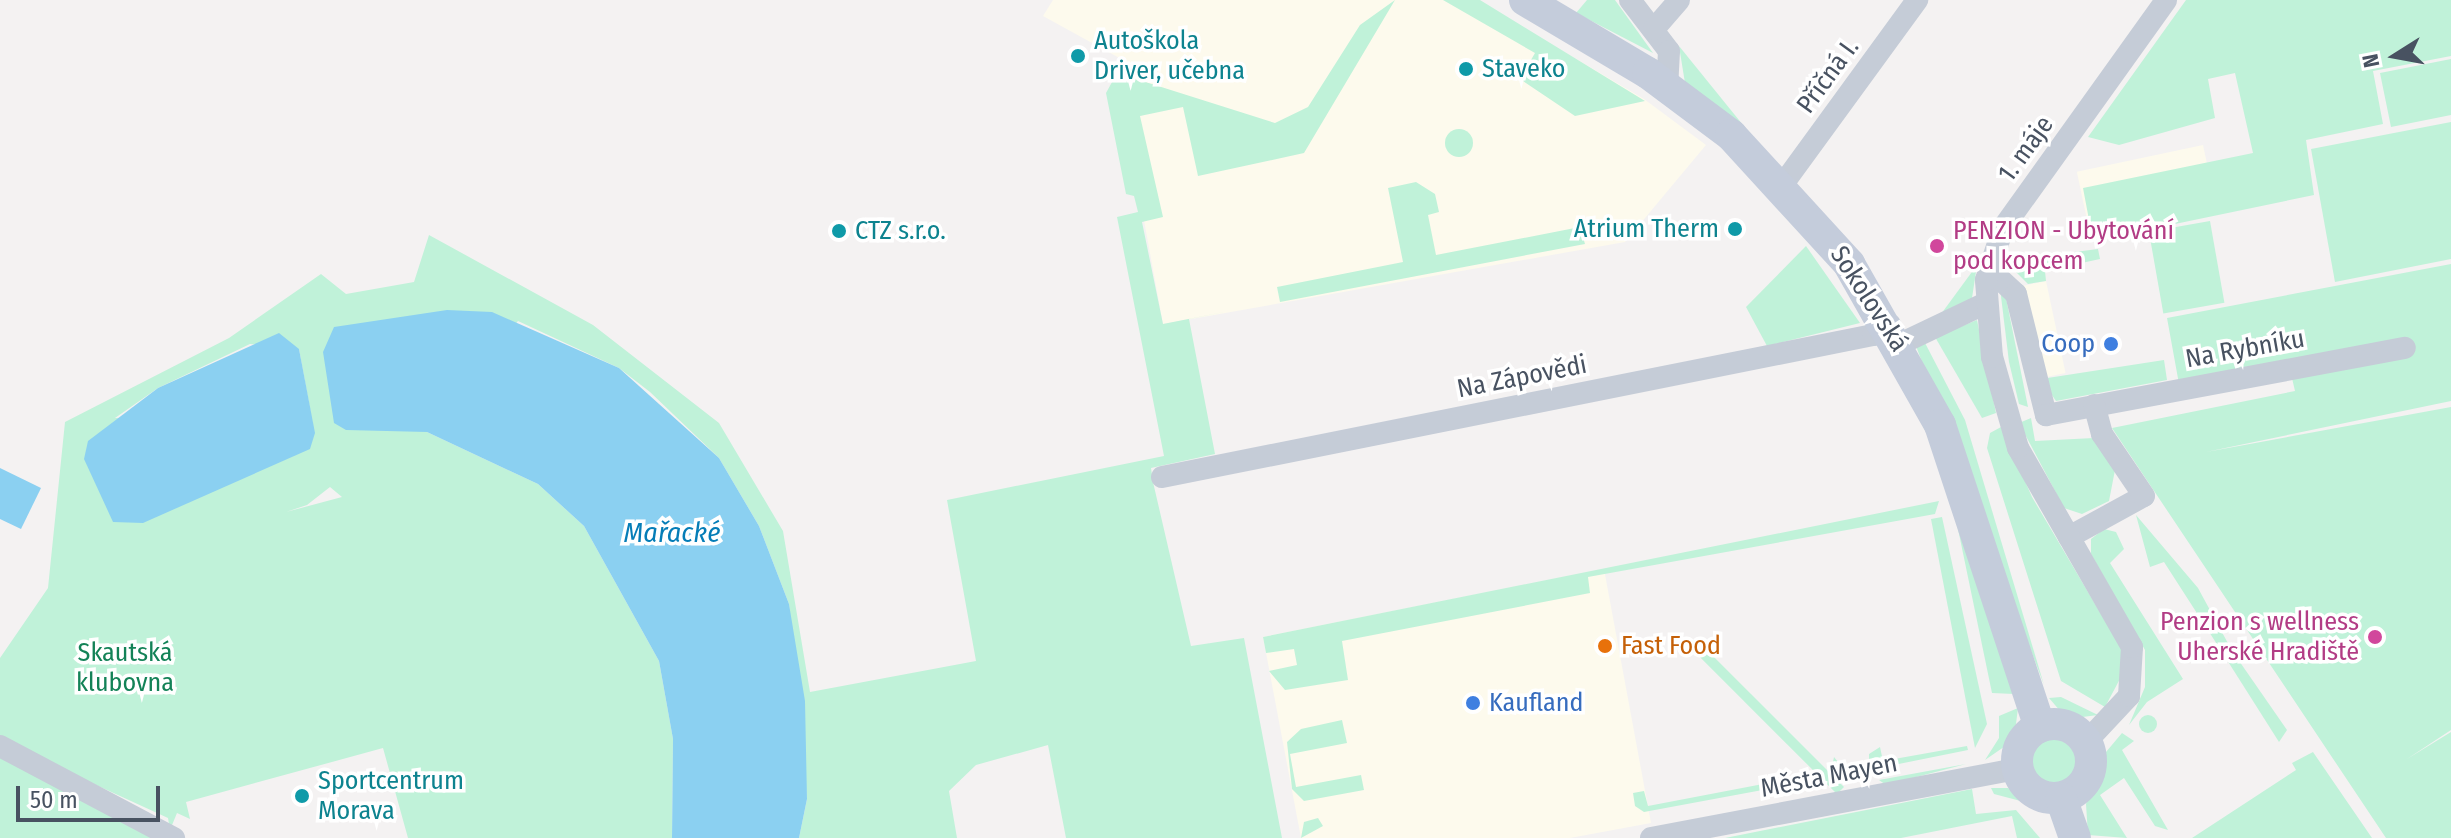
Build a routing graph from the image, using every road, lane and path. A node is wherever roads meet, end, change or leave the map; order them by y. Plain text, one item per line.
1 (1525, 0) edge
2 (1630, 0) edge
3 (1679, 0) edge
4 (1917, 0) edge
5 (2166, 0) edge
6 (1660, 25) junction
7 (1667, 86) junction
8 (1783, 184) junction
9 (1988, 268) junction
10 (1984, 304) junction
11 (1895, 334) junction
12 (2405, 348) dead end
13 (2094, 405) junction
14 (1162, 477) dead end
15 (2069, 537) junction
16 (2040, 727) junction
17 (2086, 742) junction
18 (0, 746) edge
19 (2017, 769) junction
20 (2061, 798) junction
21 (174, 838) edge
22 (1651, 838) edge
23 (2075, 838) edge

1 - 7 main road, Sokolovská
2 - 6 street
3 - 6 street
4 - 8 street, Příčná I.
5 - 9 street, 1. máje
6 - 7 street
7 - 8 main road, Sokolovská
8 - 11 main road, Sokolovská
9 - 10 street, 1. máje
9 - 13 street, Na Rybníku
10 - 11 street
10 - 15 street
11 - 14 street, Na Zápovědi
11 - 16 main road, Sokolovská
12 - 13 street, Na Rybníku
13 - 15 street
15 - 17 street
16 - 17 main road
16 - 19 main road
17 - 20 main road
18 - 21 street
19 - 20 main road
19 - 22 street, Města Mayen
20 - 23 main road

